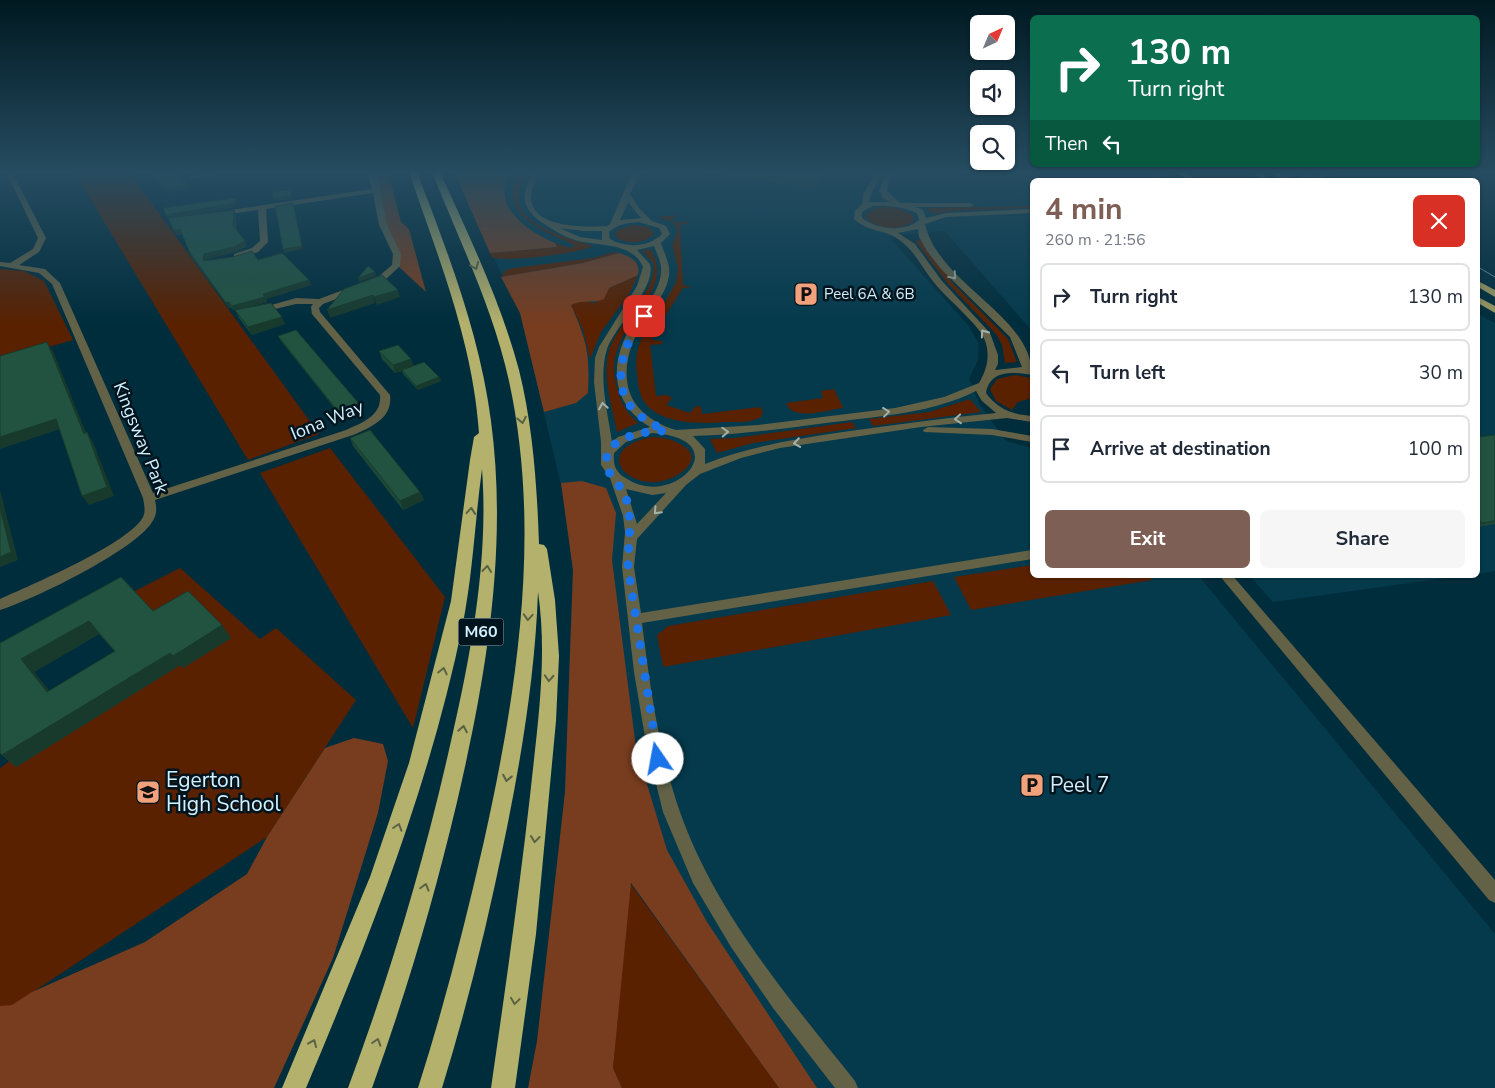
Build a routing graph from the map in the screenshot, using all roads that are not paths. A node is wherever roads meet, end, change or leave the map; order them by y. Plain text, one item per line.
1 (922, 222) edge
2 (34, 223) edge
3 (263, 223) edge
4 (383, 223) edge
5 (431, 223) edge
6 (456, 223) edge
7 (613, 223) edge
8 (621, 223) edge
9 (655, 223) edge
10 (864, 223) edge
11 (921, 223) edge
12 (549, 224) joint
13 (611, 226) junction
14 (886, 231) junction
15 (657, 242) junction
16 (611, 243) junction
17 (630, 247) junction
18 (228, 258) edge
19 (0, 264) edge
20 (13, 265) junction
21 (1480, 285) edge
22 (1495, 294) edge
23 (320, 302) junction
24 (250, 311) edge
25 (1030, 372) edge
26 (983, 382) junction
27 (1007, 415) junction
28 (1030, 420) edge
29 (485, 422) junction
30 (671, 432) junction
31 (880, 432) junction
32 (1030, 440) edge
33 (608, 454) junction
34 (696, 471) junction
35 (615, 479) junction
36 (681, 483) junction
37 (530, 490) junction
38 (149, 498) junction
39 (631, 538) junction
40 (1030, 554) edge
41 (1229, 578) edge
42 (0, 605) edge
43 (635, 618) junction
44 (1495, 894) edge
45 (294, 1088) edge
46 (360, 1088) edge
47 (430, 1088) edge
48 (503, 1088) edge
49 (848, 1088) edge

1 -> 25 street
2 - 20 street
3 - 18 street
4 - 23 street
5 - 29 highway, M60
6 -> 37 highway, M60
7 - 13 street
8 - 13 street
9 - 15 street
10 - 14 street
11 - 14 street
12 - 13 street
12 - 16 street
13 - 16 street
26 -> 14 street
15 - 17 street
15 - 30 street
16 - 17 street
33 -> 17 street
19 - 20 street, Kingsway Park
20 - 38 street, Kingsway Park
21 - 22 main road
23 - 24 street
23 - 38 street, Iona Way
25 - 26 street
26 - 27 street
30 -> 26 street
27 - 28 street
27 -> 31 street
45 -> 29 highway, M60
46 -> 29 highway, M60
30 - 33 street
30 - 34 street
31 - 32 street
31 -> 34 street
33 - 35 street
34 - 36 street
35 - 36 street
35 - 39 street
36 -> 39 street
37 -> 47 highway, M60
37 -> 48 highway, M60
38 - 42 street, Kingsway Park
39 - 43 street
40 - 43 street
41 - 44 street
43 - 49 street

